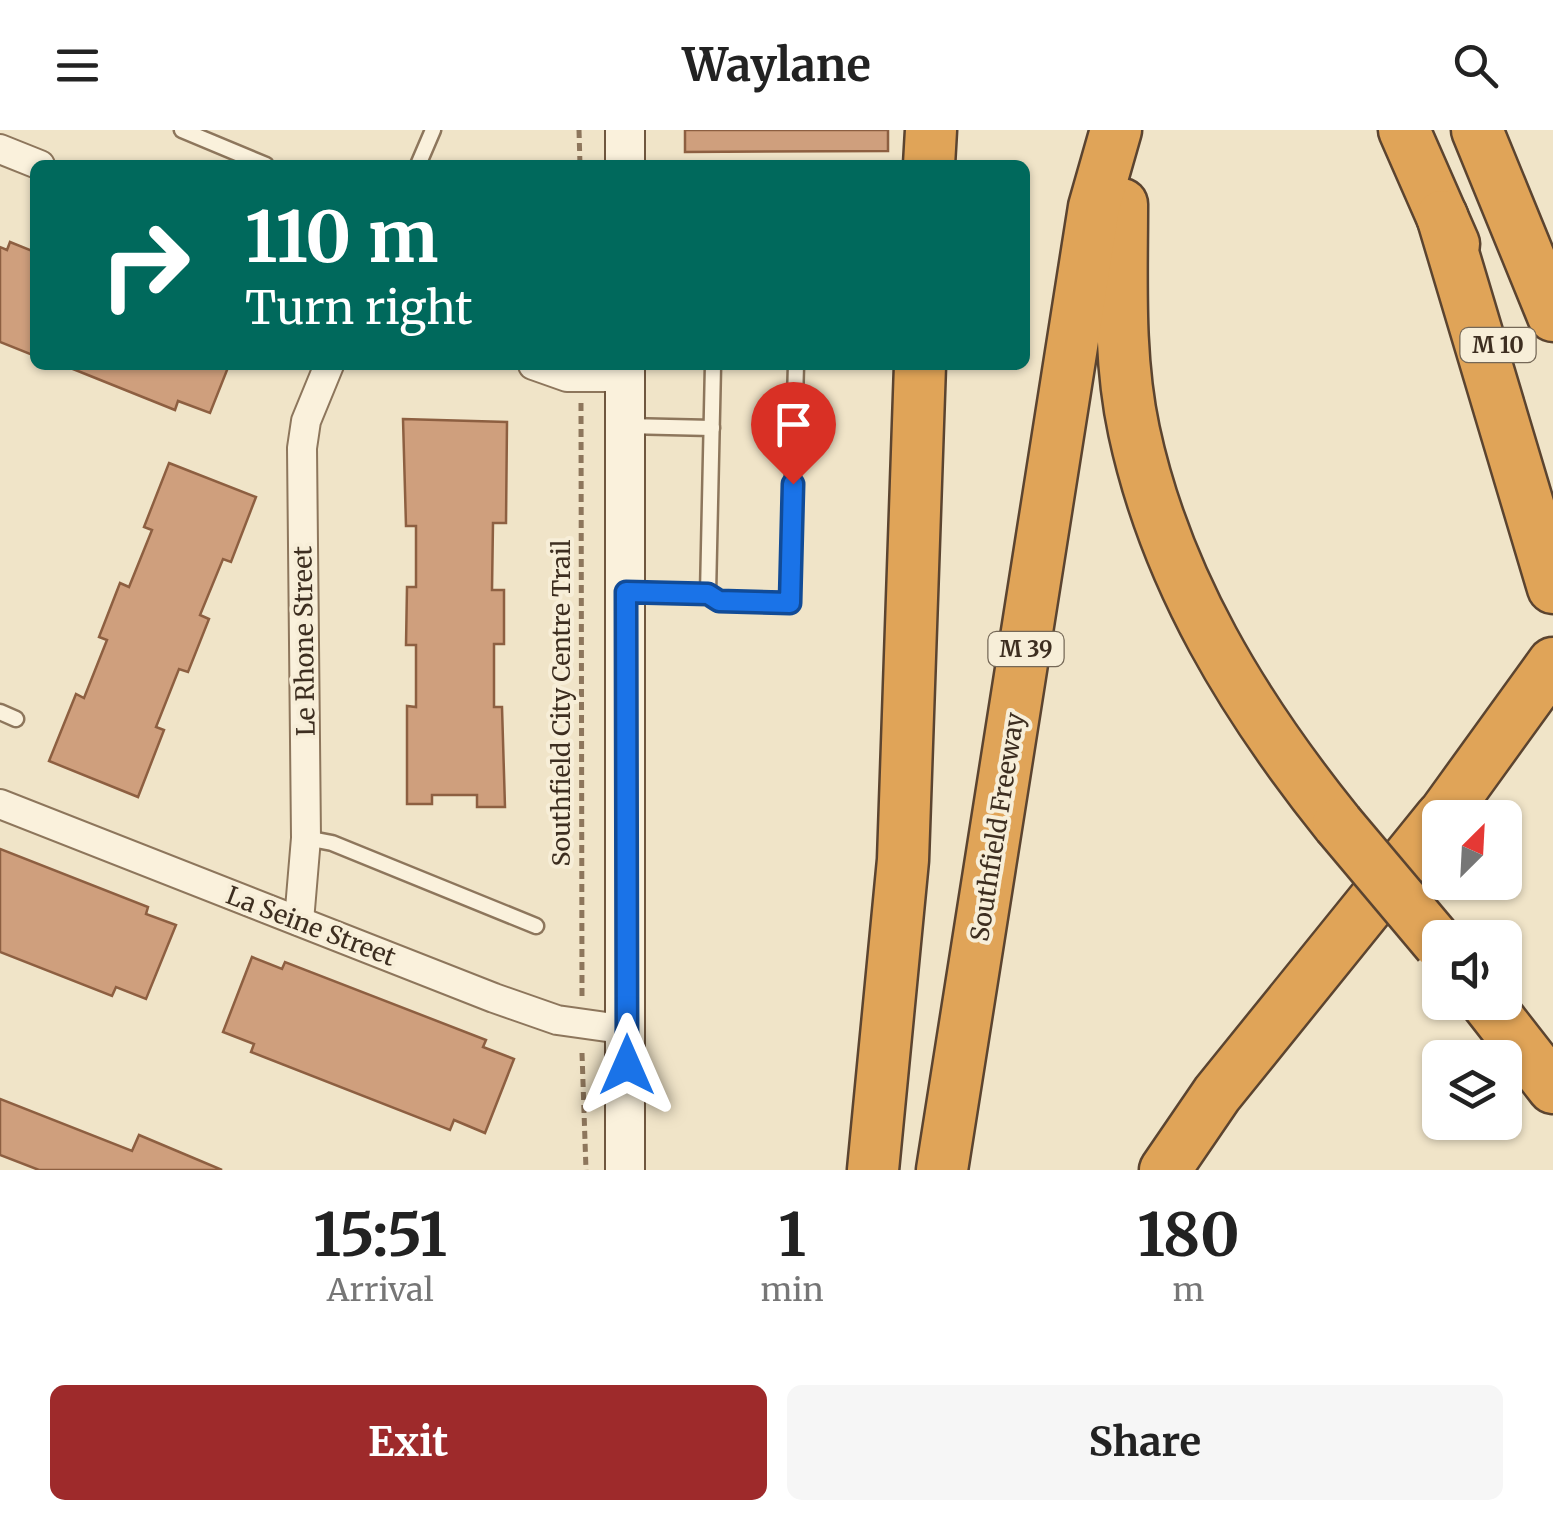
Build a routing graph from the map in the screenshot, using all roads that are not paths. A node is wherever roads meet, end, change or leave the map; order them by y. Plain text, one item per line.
1 (182, 130) edge
2 (433, 130) edge
3 (625, 130) edge
4 (931, 130) edge
5 (1118, 130) edge
6 (1404, 130) edge
7 (1478, 130) edge
8 (0, 149) edge
9 (254, 160) edge
10 (420, 160) edge
11 (625, 160) edge
12 (929, 160) edge
13 (30, 161) edge
14 (1442, 216) junction
15 (1553, 269) edge
16 (1553, 316) edge
17 (327, 370) edge
18 (547, 370) edge
19 (713, 370) edge
20 (796, 370) edge
21 (920, 370) edge
22 (625, 371) edge
23 (625, 426) junction
24 (712, 428) junction
25 (1553, 474) edge
26 (1553, 588) edge
27 (626, 592) junction
28 (708, 594) junction
29 (1546, 674) edge
30 (0, 712) edge
31 (16, 718) dead end
32 (1453, 800) edge
33 (0, 804) edge
34 (306, 838) junction
35 (1422, 840) edge
36 (298, 921) junction
37 (1422, 925) edge
38 (536, 926) dead end
39 (1500, 1020) edge
40 (628, 1030) junction
41 (1553, 1088) edge
42 (626, 1170) edge
43 (873, 1170) edge
44 (942, 1170) edge
45 (1164, 1170) edge

1 - 9 lane
2 - 10 lane
3 - 11 main road
4 - 12 highway
5 - 37 highway, bridge
5 - 44 highway, Southfield Freeway / M 39
6 - 14 highway, M 10
7 - 15 highway
7 - 16 highway, M 10
8 - 13 street
14 - 25 highway, M 10
14 - 26 highway
17 - 34 street, Le Rhone Street
18 - 22 street
19 - 24 lane
20 - 28 lane
21 - 43 highway
22 - 23 main road
23 - 24 lane
23 - 27 main road
24 - 28 lane
27 - 28 lane
27 - 40 main road
29 - 32 highway
30 - 31 lane
33 - 36 street, La Seine Street
34 - 36 street, Le Rhone Street
34 - 38 lane
35 - 45 highway
36 - 40 street, La Seine Street
39 - 41 highway
40 - 42 main road

